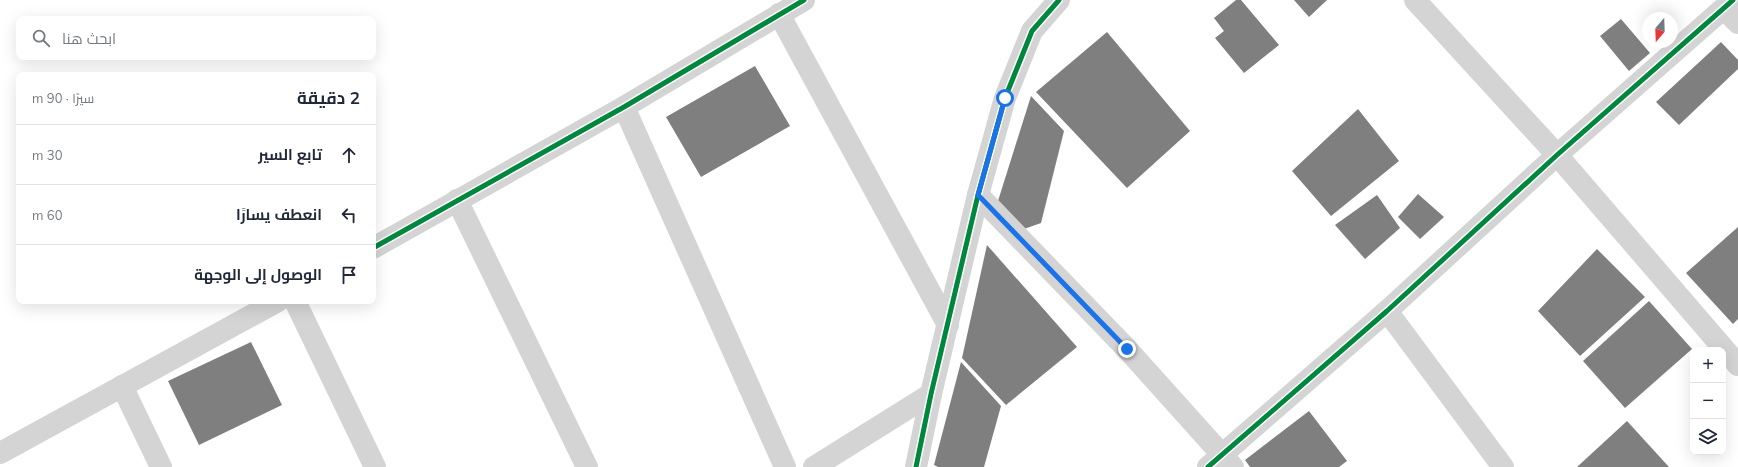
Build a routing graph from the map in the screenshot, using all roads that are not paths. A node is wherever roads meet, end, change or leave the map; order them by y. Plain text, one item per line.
1 (804, 0) edge
2 (1059, 0) edge
3 (1415, 0) edge
4 (1732, 11) edge
5 (779, 14) junction
6 (624, 107) junction
7 (1557, 155) junction
8 (978, 195) junction
9 (457, 200) junction
10 (376, 246) edge
11 (272, 304) edge
12 (296, 304) edge
13 (1387, 311) junction
14 (948, 325) junction
15 (1738, 365) edge
16 (122, 386) junction
17 (931, 394) junction
18 (0, 453) edge
19 (1221, 463) edge
20 (161, 467) edge
21 (375, 467) edge
22 (586, 467) edge
23 (785, 467) edge
24 (814, 467) edge
25 (916, 467) edge
26 (1503, 467) edge

1 - 5 street
2 - 8 street
3 - 7 street
4 - 7 street
5 - 6 street
5 - 14 street
6 - 9 street
6 - 23 street
7 - 13 street
7 - 15 street
8 - 14 street
8 - 19 street
9 - 10 street
9 - 22 street
11 - 16 street
12 - 21 street
13 - 19 street
13 - 26 street
14 - 17 street
16 - 18 street
16 - 20 street
17 - 24 street
17 - 25 street

